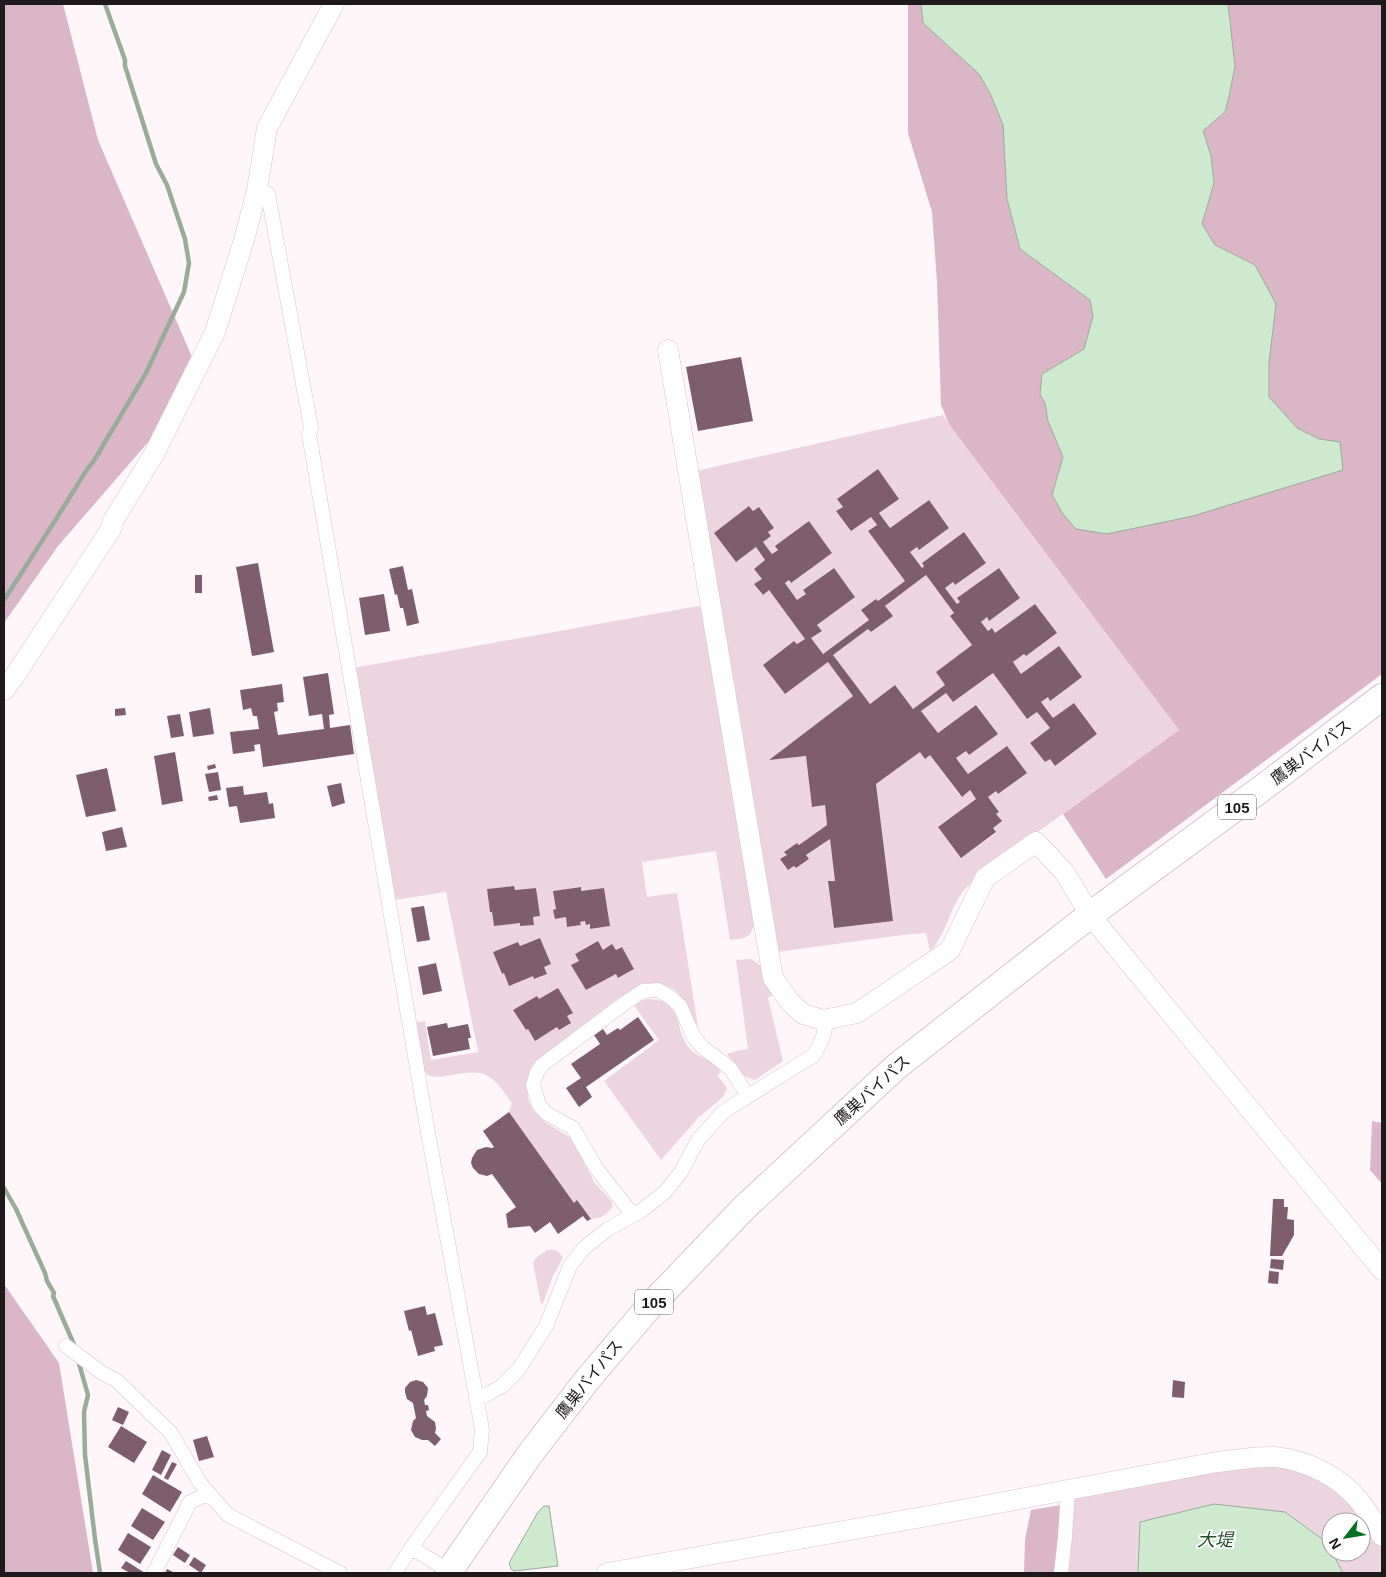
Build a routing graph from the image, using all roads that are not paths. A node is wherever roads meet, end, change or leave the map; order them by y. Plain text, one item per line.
1 (334, 4) edge
2 (256, 190) junction
3 (668, 350) dead end
4 (4, 690) edge
5 (1382, 698) edge
6 (1090, 915) junction
7 (827, 1019) junction
8 (748, 1096) junction
9 (633, 1215) junction
10 (1382, 1270) edge
11 (66, 1346) dead end
12 (476, 1398) junction
13 (1068, 1490) junction
14 (212, 1497) junction
15 (1382, 1536) edge
16 (411, 1548) junction
17 (451, 1572) edge
18 (154, 1573) edge
19 (340, 1573) edge
20 (395, 1573) edge
21 (607, 1573) edge
22 (1061, 1573) edge

1 - 2 street
2 - 4 street
2 - 12 street
3 - 7 street
5 - 6 highway, 鷹巣バイパス / 105
6 - 7 street
6 - 10 street
6 - 17 highway, 鷹巣バイパス / 105
7 - 8 street
8 - 9 street
8 - 9 street
9 - 12 street
11 - 14 street
12 - 16 street
13 - 15 street
13 - 21 street
13 - 22 street
14 - 18 street
14 - 19 street
16 - 17 street
16 - 20 street

